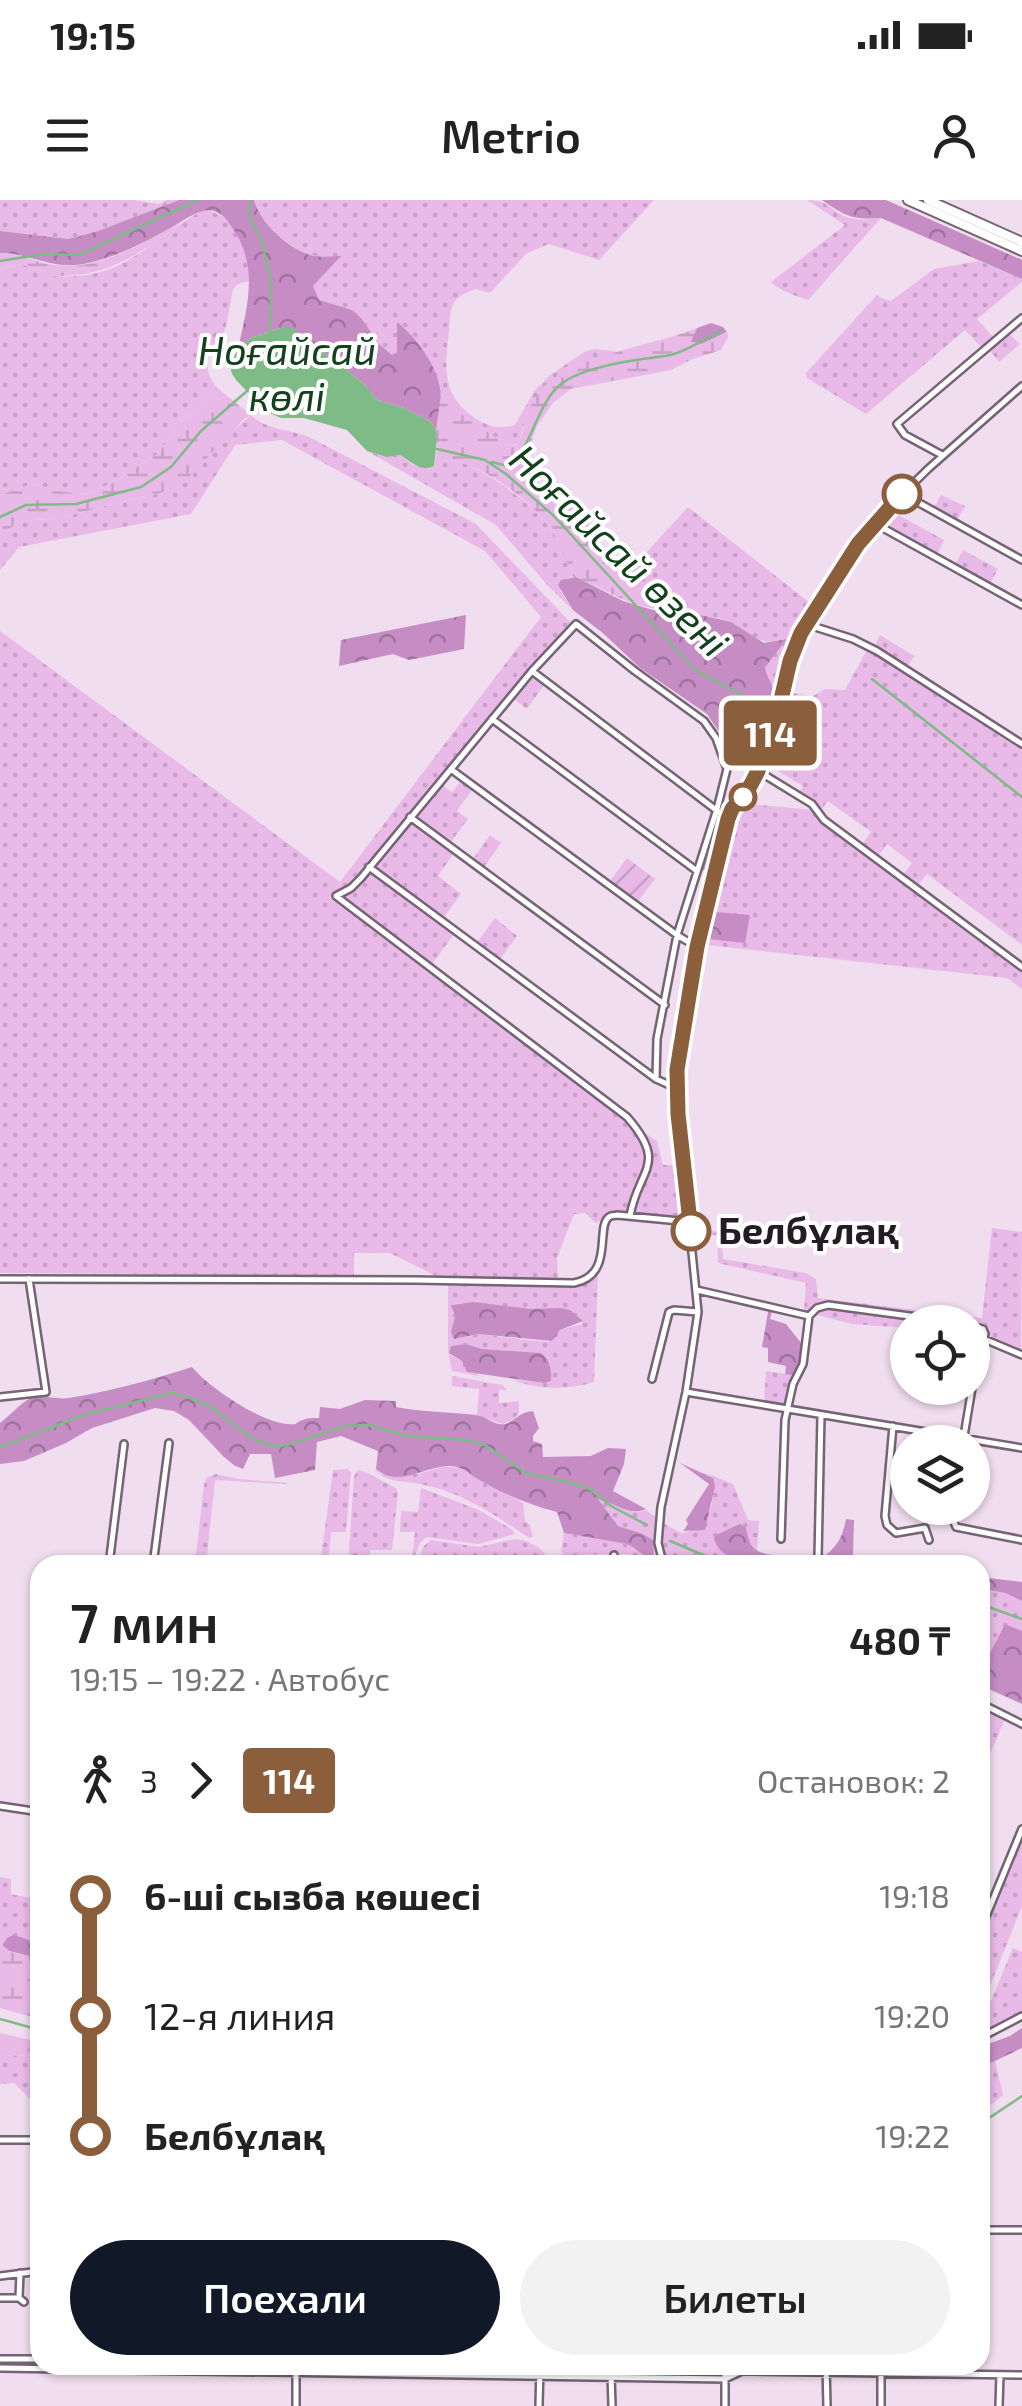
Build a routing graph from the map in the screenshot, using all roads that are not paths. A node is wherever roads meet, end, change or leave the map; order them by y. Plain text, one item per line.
1 (908, 200) edge
2 (928, 200) edge
3 (1022, 242) edge
4 (1022, 251) edge
5 (1022, 318) edge
6 (1022, 386) edge
7 (942, 455) junction
8 (902, 494) junction
9 (874, 524) junction
10 (1022, 560) edge
11 (1022, 605) edge
12 (806, 624) junction
13 (532, 671) junction
14 (492, 719) junction
15 (1022, 744) edge
16 (451, 769) junction
17 (758, 771) junction
18 (717, 809) junction
19 (410, 817) junction
20 (728, 819) junction
21 (369, 867) junction
22 (697, 872) junction
23 (677, 935) junction
24 (697, 947) junction
25 (1022, 967) edge
26 (665, 1005) junction
27 (656, 1079) junction
28 (676, 1088) junction
29 (630, 1216) junction
30 (690, 1222) junction
31 (0, 1278) edge
32 (28, 1280) junction
33 (697, 1290) junction
34 (698, 1312) junction
35 (890, 1313) edge
36 (810, 1316) junction
37 (990, 1342) edge
38 (1022, 1355) edge
39 (652, 1379) dead end
40 (686, 1392) junction
41 (0, 1397) edge
42 (787, 1410) junction
43 (821, 1415) junction
44 (890, 1426) edge
45 (124, 1444) dead end
46 (169, 1444) dead end
47 (990, 1444) edge
48 (1022, 1448) edge
49 (890, 1460) edge
50 (954, 1525) edge
51 (782, 1539) dead end
52 (929, 1540) dead end
53 (1022, 1540) edge
54 (110, 1555) edge
55 (154, 1555) edge
56 (661, 1555) edge
57 (818, 1555) edge
58 (990, 1709) edge
59 (1022, 1724) edge
60 (0, 1806) edge
61 (30, 1811) edge
62 (1022, 1830) edge
63 (990, 1907) edge
64 (1022, 2016) edge
65 (990, 2033) edge
66 (0, 2140) edge
67 (30, 2140) edge
68 (990, 2230) edge
69 (1022, 2230) edge
70 (30, 2272) edge
71 (20, 2273) junction
72 (0, 2276) edge
73 (0, 2298) edge
74 (0, 2359) edge
75 (30, 2359) edge
76 (0, 2368) edge
77 (30, 2368) edge
78 (296, 2375) edge
79 (540, 2375) edge
80 (611, 2375) edge
81 (725, 2375) edge
82 (826, 2375) edge
83 (881, 2375) edge
84 (922, 2375) edge
85 (1000, 2375) junction
86 (962, 2376) joint
87 (1022, 2376) edge
88 (296, 2406) edge
89 (539, 2406) edge
90 (612, 2406) edge
91 (725, 2406) edge
92 (827, 2406) edge
93 (881, 2406) edge
94 (999, 2406) edge

1 - 4 main road
2 - 3 main road
5 - 7 street
6 - 7 street
7 - 8 street
8 - 9 street
8 - 10 street
9 - 11 street
9 - 12 street
12 - 15 street
12 - 17 street
13 - 14 street
13 - 18 street
13 - 18 street
14 - 16 street
14 - 22 street
16 - 19 street
16 - 23 street
17 - 20 street
17 - 25 street
18 - 20 street
18 - 22 street
19 - 21 street
19 - 26 street
20 - 24 street
21 - 27 street
21 - 29 street
22 - 23 street
23 - 24 street
23 - 26 street
24 - 28 street
26 - 27 street
27 - 28 street
28 - 30 street
29 - 30 street
29 - 32 street
30 - 33 street
31 - 32 street
32 - 41 street
33 - 34 street
33 - 36 street
34 - 39 street
34 - 40 street
35 - 36 street
36 - 42 street
37 - 38 street
40 - 42 street
40 - 56 street
42 - 43 street
42 - 51 street
43 - 44 street
43 - 57 street
45 - 54 street
46 - 55 street
47 - 48 street
49 - 52 street
50 - 53 street
58 - 59 street
60 - 61 street
62 - 63 street
64 - 65 street
66 - 67 street
68 - 69 street
70 - 71 street
71 - 72 street
71 - 73 street
74 - 75 street
76 - 77 street
78 - 88 street
79 - 89 street
80 - 90 street
81 - 91 street
82 - 92 street
83 - 93 street
84 - 86 street
85 - 86 street
85 - 87 street
85 - 94 street

